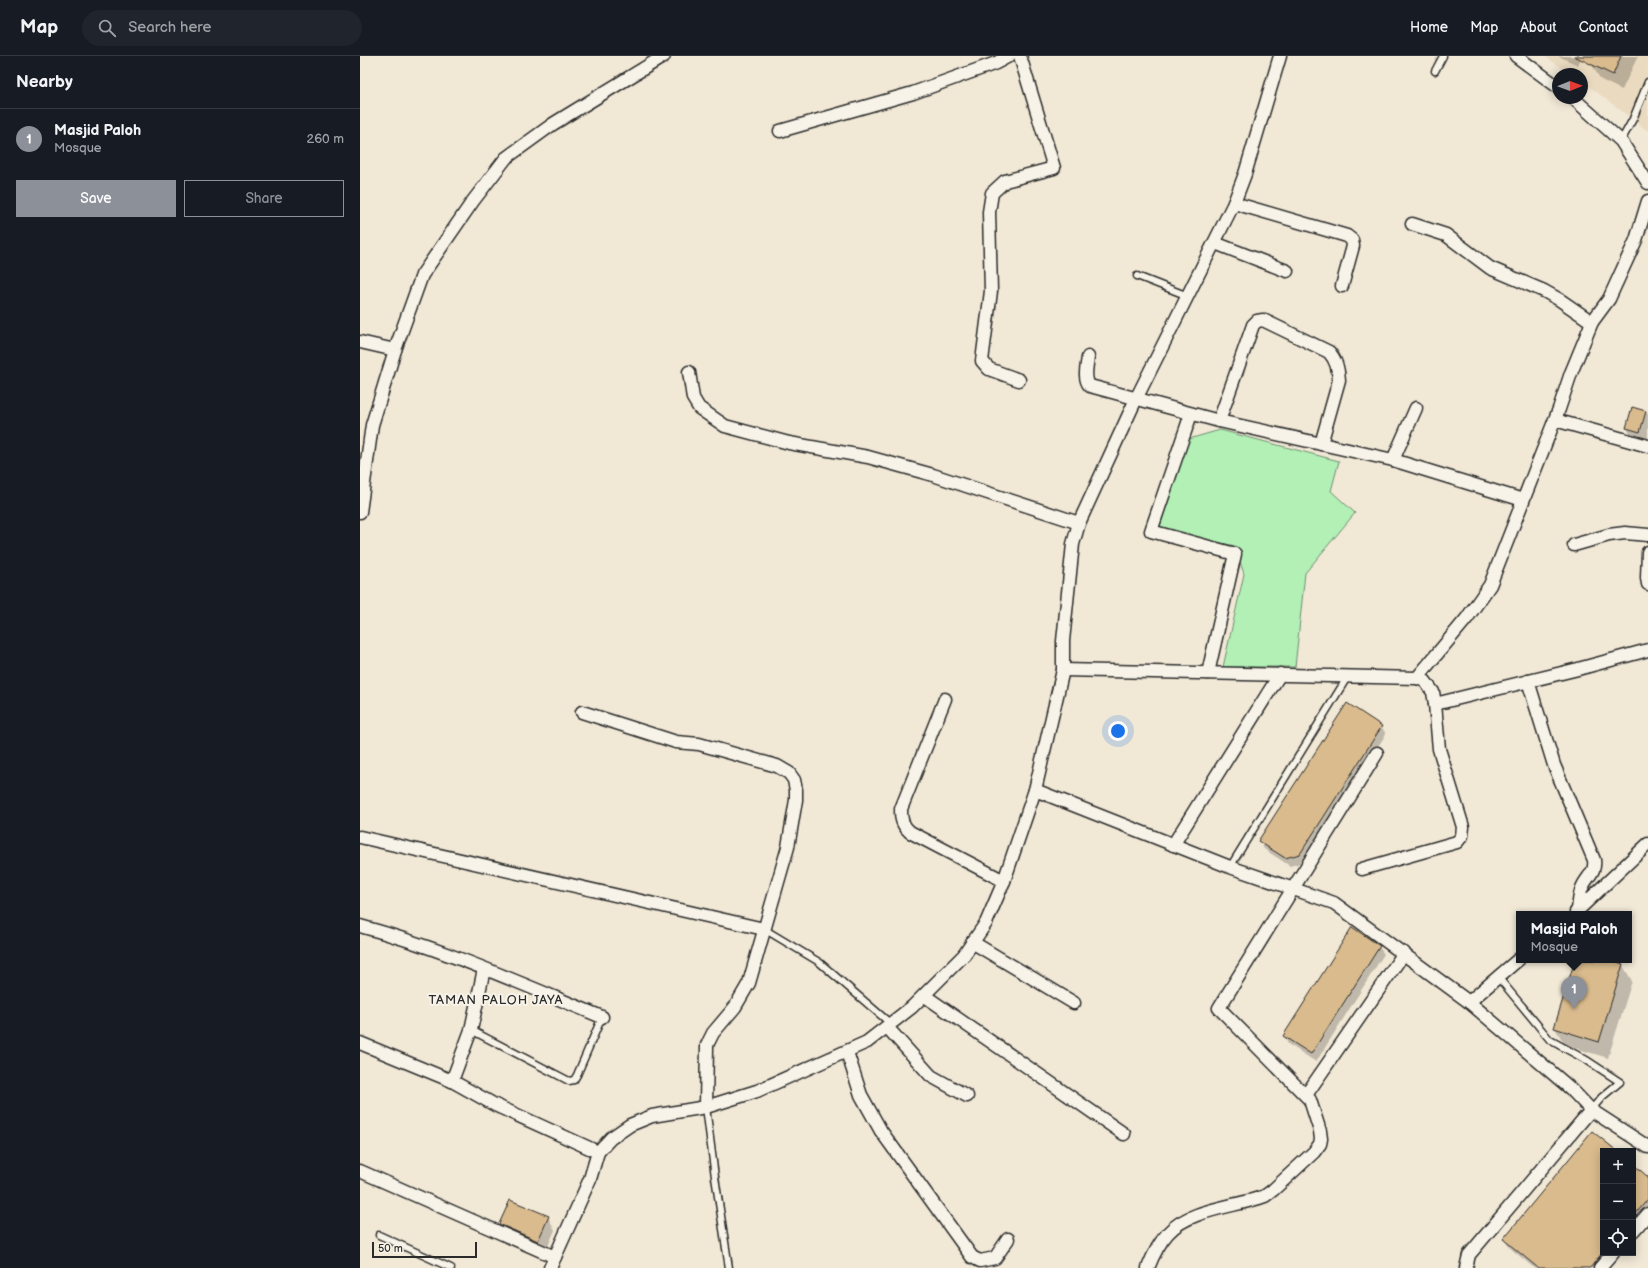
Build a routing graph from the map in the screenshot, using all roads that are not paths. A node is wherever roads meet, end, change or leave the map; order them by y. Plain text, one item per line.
1 (664, 56) edge
2 (1009, 56) edge
3 (1020, 56) edge
4 (1280, 56) edge
5 (1443, 56) edge
6 (1516, 56) edge
7 (1435, 70) dead end
8 (1648, 82) edge
9 (1552, 83) edge
10 (1580, 104) edge
11 (780, 131) dead end
12 (1622, 141) junction
13 (1648, 183) edge
14 (1648, 201) edge
15 (1234, 203) junction
16 (1412, 224) dead end
17 (1214, 243) junction
18 (1287, 271) dead end
19 (1138, 276) dead end
20 (1342, 286) dead end
21 (1188, 296) junction
22 (1592, 322) junction
23 (360, 342) edge
24 (395, 350) junction
25 (1088, 357) dead end
26 (689, 372) dead end
27 (1019, 380) dead end
28 (1136, 399) junction
29 (1416, 408) dead end
30 (1191, 414) junction
31 (1555, 420) junction
32 (1219, 421) junction
33 (1321, 444) junction
34 (1648, 446) edge
35 (1393, 460) junction
36 (1523, 500) junction
37 (360, 512) edge
38 (1079, 523) junction
39 (1648, 535) edge
40 (1574, 545) dead end
41 (1648, 552) edge
42 (1648, 584) edge
43 (1648, 650) edge
44 (1063, 670) junction
45 (1208, 672) junction
46 (1280, 674) junction
47 (1348, 676) junction
48 (1417, 678) junction
49 (1528, 681) junction
50 (945, 699) dead end
51 (1436, 704) junction
52 (582, 712) dead end
53 (1377, 754) dead end
54 (1035, 790) junction
55 (360, 837) edge
56 (1648, 844) edge
57 (1173, 845) junction
58 (1230, 867) junction
59 (1362, 869) dead end
60 (1004, 881) junction
61 (1294, 889) junction
62 (1576, 911) edge
63 (1577, 911) edge
64 (360, 926) edge
65 (764, 929) junction
66 (972, 942) junction
67 (1404, 953) junction
68 (1516, 962) edge
69 (484, 969) junction
70 (1498, 977) junction
71 (925, 996) junction
72 (1469, 1002) junction
73 (1074, 1003) dead end
74 (602, 1018) joint
75 (889, 1026) junction
76 (471, 1030) junction
77 (360, 1043) edge
78 (847, 1052) junction
79 (452, 1082) junction
80 (1306, 1095) junction
81 (967, 1096) dead end
82 (706, 1107) junction
83 (1591, 1110) junction
84 (1124, 1134) dead end
85 (1648, 1147) edge
86 (598, 1152) junction
87 (360, 1171) edge
88 (1648, 1214) edge
89 (1636, 1227) edge
90 (379, 1235) dead end
91 (1008, 1239) dead end
92 (1610, 1256) edge
93 (553, 1263) edge
94 (451, 1268) edge
95 (729, 1268) edge
96 (1148, 1268) edge
97 (1466, 1268) edge
98 (1600, 1268) edge

1 - 24 street
2 - 11 street
3 - 27 street
4 - 15 street
5 - 7 lane
6 - 9 street
8 - 12 lane
10 - 12 street
12 - 13 street
14 - 22 street
15 - 17 street
15 - 20 street
16 - 22 street
17 - 18 street
17 - 21 street
19 - 21 lane
21 - 28 street
22 - 31 street
23 - 24 street
24 - 37 street
25 - 28 street
26 - 38 street
28 - 30 street
28 - 38 street
29 - 35 street
30 - 32 street
30 - 45 street
31 - 34 street
31 - 36 street
32 - 33 street
32 - 33 street
33 - 35 street
35 - 36 street
36 - 48 street
38 - 44 street
39 - 40 street
41 - 42 street
43 - 49 street
44 - 45 street
44 - 54 street
45 - 46 street
46 - 47 street
46 - 57 street
47 - 48 street
47 - 58 lane
48 - 51 street
49 - 51 street
49 - 62 street
50 - 60 street
51 - 59 street
52 - 65 street
53 - 61 street
54 - 57 street
54 - 60 street
55 - 65 street
56 - 63 street
57 - 58 street
58 - 61 street
60 - 66 street
61 - 67 street
61 - 80 street
64 - 69 street
65 - 75 lane
65 - 82 street
66 - 71 street
66 - 73 street
67 - 72 street
67 - 80 street
68 - 70 street
69 - 74 street
69 - 76 street
70 - 72 street
70 - 83 lane
71 - 75 street
71 - 84 street
72 - 83 street
74 - 76 lane
75 - 78 street
75 - 81 street
76 - 79 street
77 - 79 street
78 - 82 street
78 - 91 street
79 - 86 street
80 - 96 street
82 - 86 street
82 - 95 lane
83 - 85 street
83 - 97 street
86 - 93 street
87 - 93 street
88 - 89 street
90 - 94 lane
92 - 98 street

